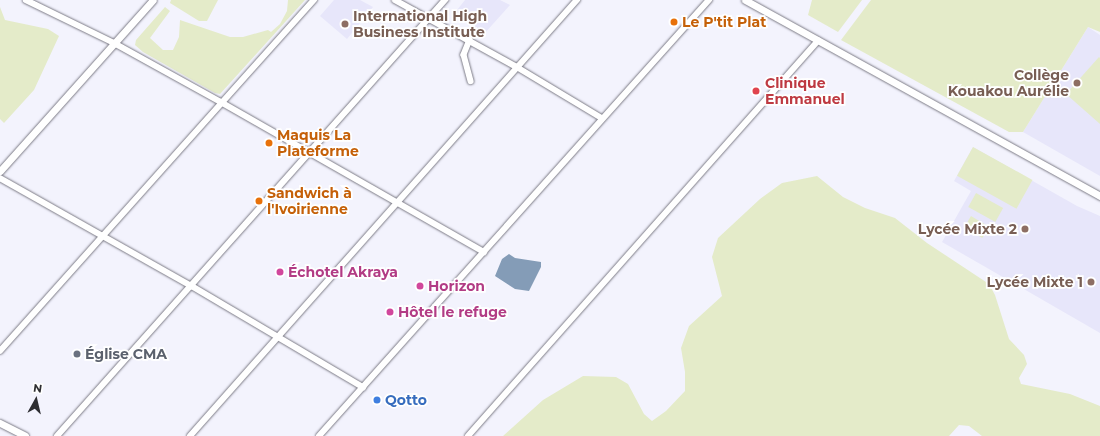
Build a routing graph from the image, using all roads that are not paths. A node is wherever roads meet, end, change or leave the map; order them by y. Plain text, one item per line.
1 (26, 0) edge
2 (153, 0) edge
3 (314, 0) edge
4 (395, 0) edge
5 (445, 0) edge
6 (577, 0) edge
7 (709, 0) edge
8 (745, 0) edge
9 (430, 18) junction
10 (470, 40) junction
11 (818, 41) junction
12 (114, 43) junction
13 (517, 67) junction
14 (471, 80) dead end
15 (221, 102) junction
16 (602, 118) junction
17 (311, 152) junction
18 (0, 170) edge
19 (0, 178) edge
20 (1100, 196) edge
21 (398, 202) junction
22 (102, 235) junction
23 (484, 252) junction
24 (192, 286) junction
25 (277, 338) junction
26 (0, 350) edge
27 (363, 387) junction
28 (0, 423) edge
29 (25, 436) edge
30 (57, 436) edge
31 (190, 436) edge
32 (320, 436) edge
33 (468, 436) edge

1 - 12 street
2 - 12 street
3 - 15 street
4 - 9 street
5 - 9 street
6 - 13 street
7 - 16 street
8 - 11 street
9 - 10 street
9 - 17 street
10 - 13 street
10 - 14 street
11 - 20 street
11 - 33 street
12 - 15 street
12 - 18 street
13 - 16 street
13 - 21 street
15 - 17 street
15 - 22 street
16 - 23 street
17 - 21 street
17 - 24 street
19 - 22 street
21 - 23 street
21 - 25 street
22 - 24 street
22 - 26 street
23 - 27 street
24 - 25 street
24 - 30 street
25 - 27 street
25 - 31 street
27 - 32 street
28 - 29 street

